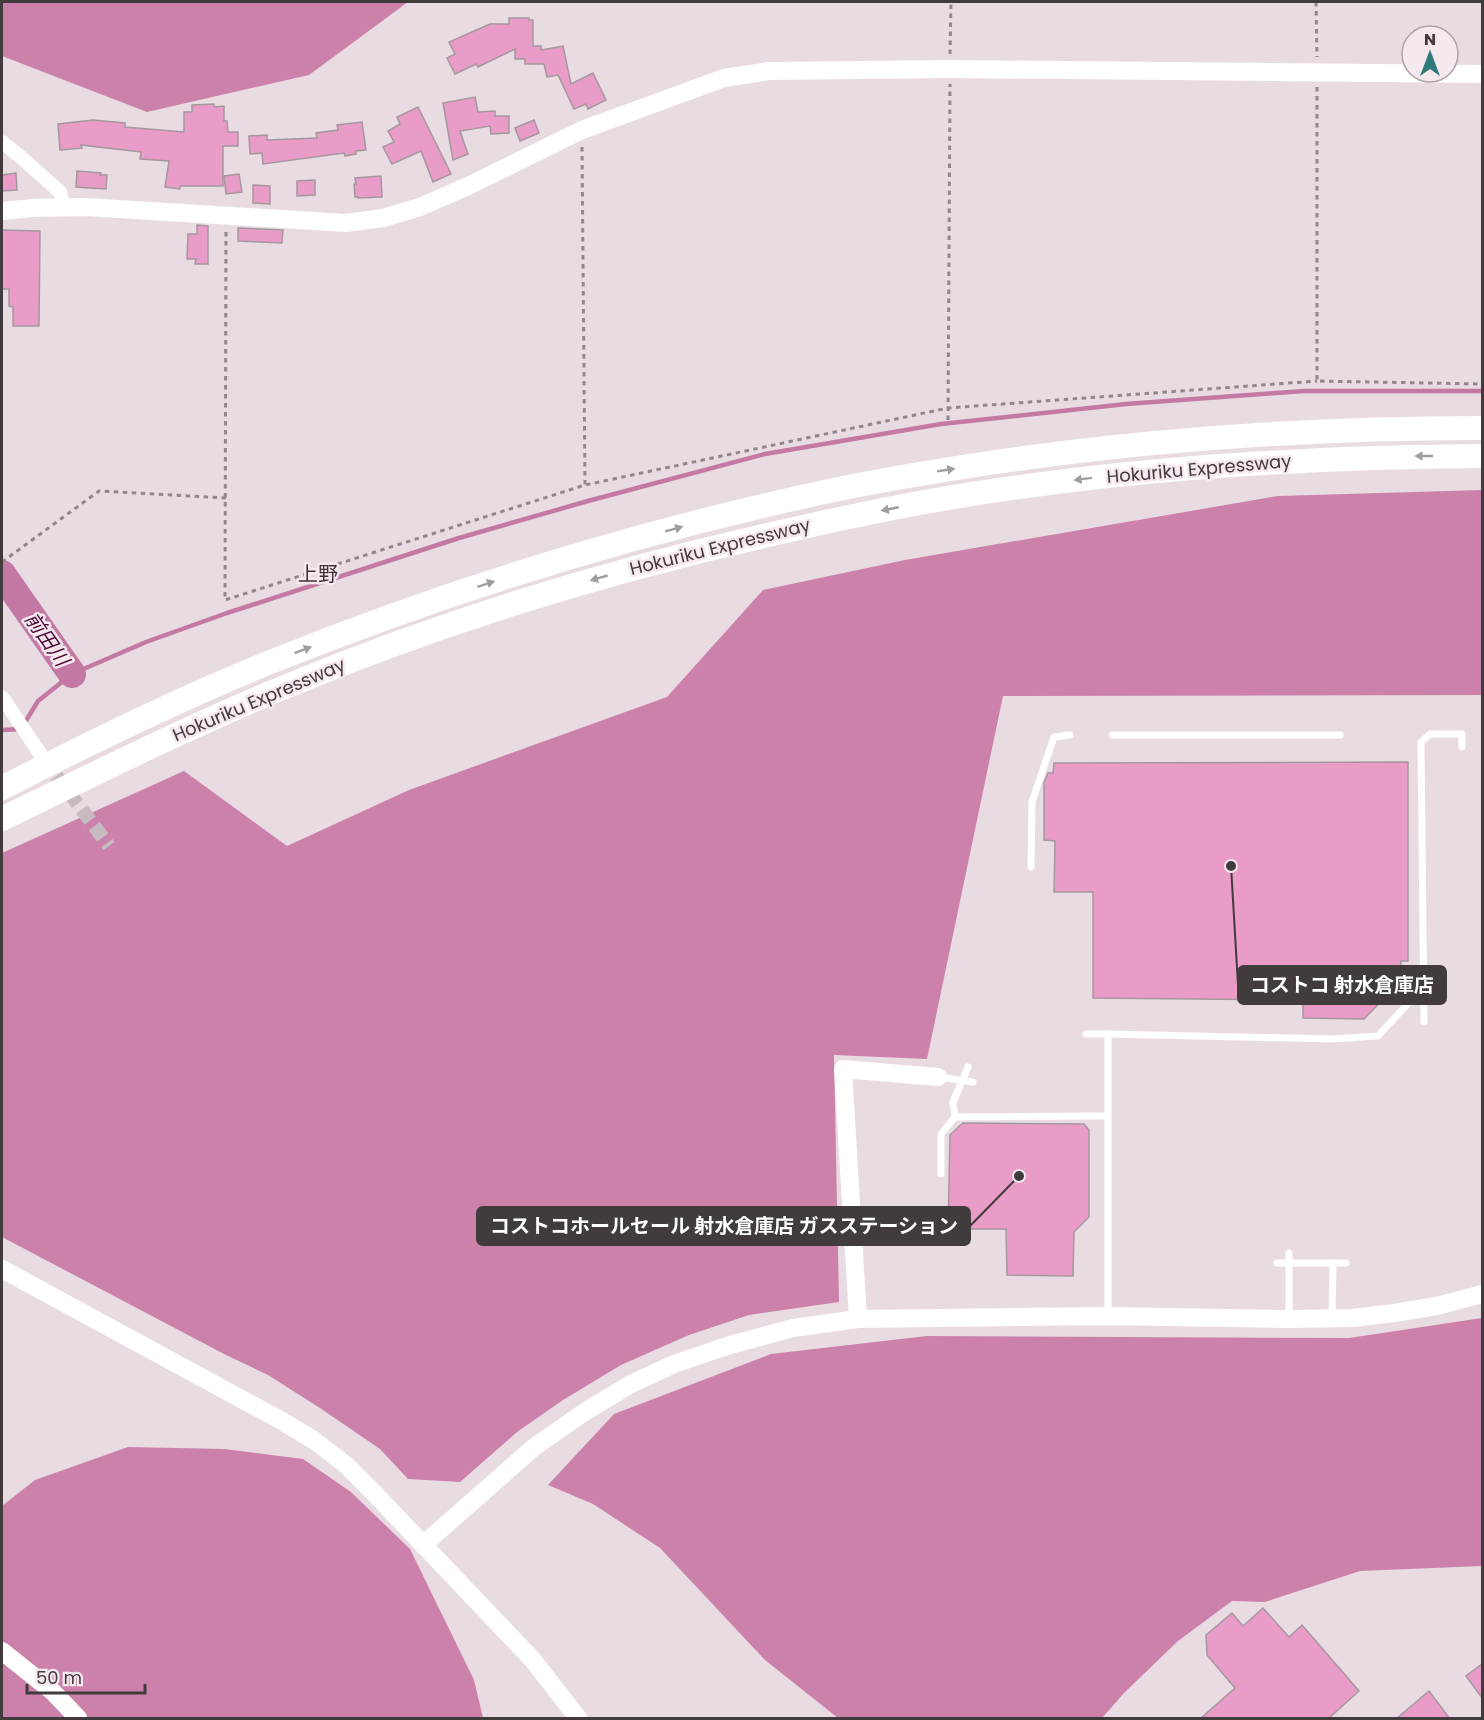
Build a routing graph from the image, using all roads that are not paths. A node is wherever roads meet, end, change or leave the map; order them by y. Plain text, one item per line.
1 (1482, 74) edge
2 (2, 142) edge
3 (64, 207) junction
4 (2, 211) edge
5 (1482, 428) edge
6 (1482, 456) edge
7 (267, 664) junction
8 (2, 697) edge
9 (1070, 735) dead end
10 (1112, 735) dead end
11 (1340, 735) dead end
12 (1462, 747) dead end
13 (41, 755) tunnel mouth
14 (2, 778) edge
15 (2, 788) edge
16 (2, 819) edge
17 (1031, 867) dead end
18 (1423, 997) junction
19 (1424, 1022) dead end
20 (1086, 1034) dead end
21 (1108, 1034) junction
22 (968, 1067) dead end
23 (938, 1077) joint
24 (963, 1081) junction
25 (973, 1082) dead end
26 (1107, 1116) junction
27 (954, 1117) junction
28 (941, 1174) dead end
29 (1289, 1253) dead end
30 (1277, 1263) dead end
31 (1289, 1263) junction
32 (1333, 1263) junction
33 (1346, 1263) dead end
34 (2, 1269) edge
35 (1482, 1293) edge
36 (1108, 1316) junction
37 (1332, 1318) junction
38 (858, 1319) junction
39 (1289, 1319) junction
40 (423, 1545) junction
41 (2, 1651) edge
42 (78, 1719) edge
43 (578, 1719) edge

1 - 3 street
2 - 3 street
3 - 4 street
7 -> 5 highway, Hokuriku Expressway
6 -> 16 highway, Hokuriku Expressway
7 - 14 highway
7 - 15 highway, Hokuriku Expressway
8 - 13 street
9 - 17 lane
10 - 11 lane
12 - 18 lane
18 - 19 lane
18 - 21 lane
20 - 21 lane
21 - 26 lane
22 - 24 lane
23 - 24 lane
23 - 38 street
24 - 25 lane
24 - 27 lane
26 - 27 lane
26 - 36 lane
27 - 28 lane
29 - 31 lane
30 - 31 lane
31 - 32 lane
31 - 39 lane
32 - 33 lane
32 - 37 lane
34 - 40 street
35 - 37 street
36 - 38 street
36 - 39 street
37 - 39 street
38 - 40 street
40 - 43 street
41 - 42 street

